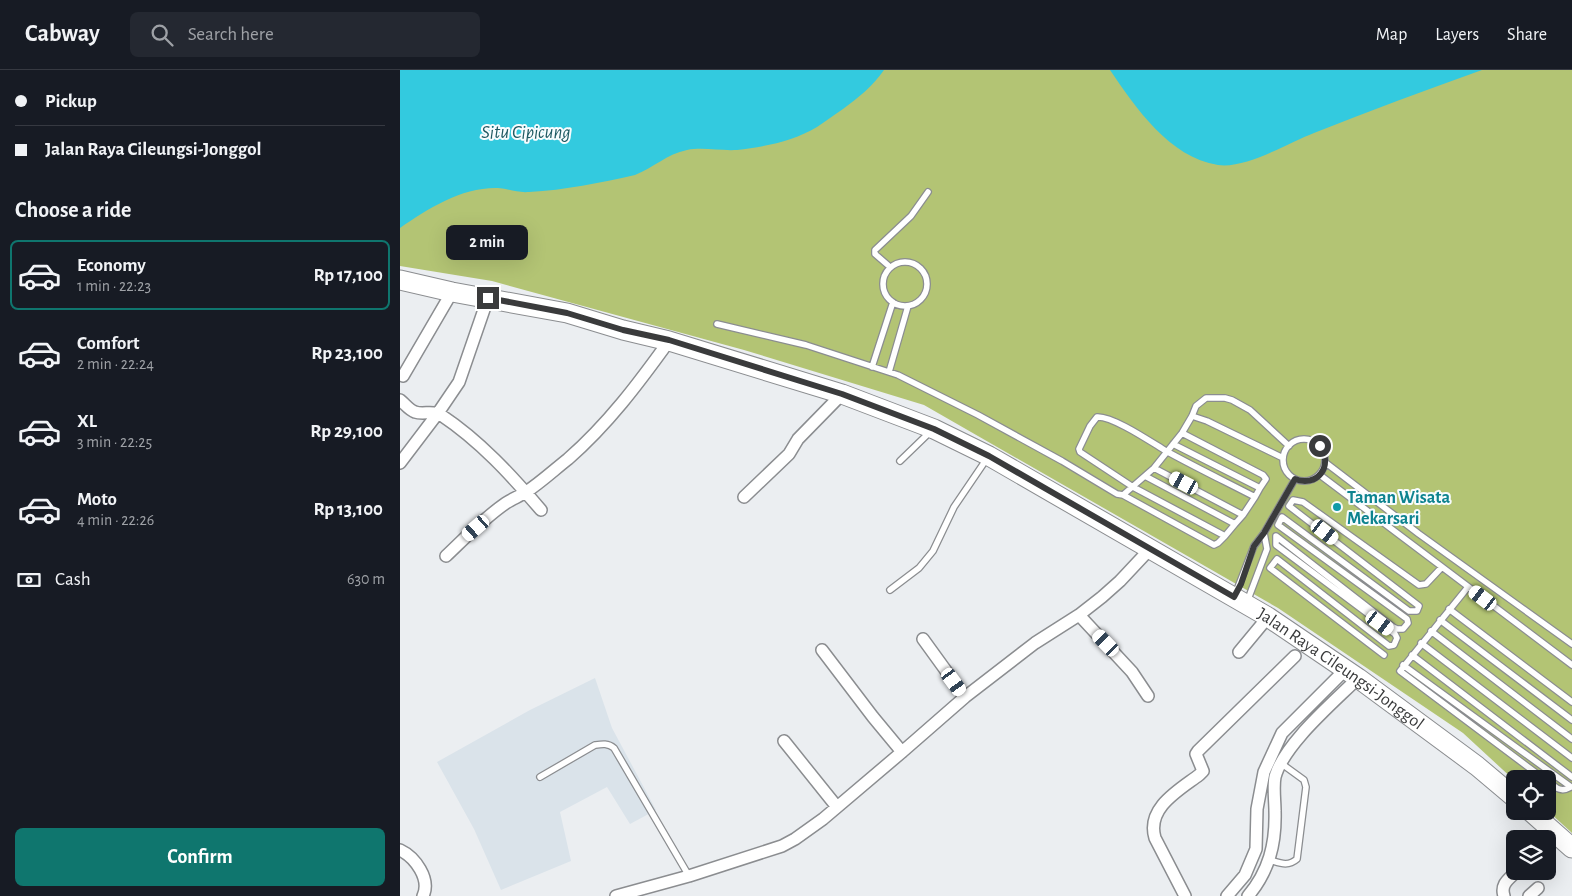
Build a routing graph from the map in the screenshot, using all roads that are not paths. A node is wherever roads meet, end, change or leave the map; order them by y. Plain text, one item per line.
1 (928, 192) dead end
2 (890, 267) junction
3 (400, 280) edge
4 (452, 292) junction
5 (488, 298) junction
6 (893, 302) junction
7 (908, 306) junction
8 (717, 324) dead end
9 (669, 340) junction
10 (872, 367) junction
11 (889, 372) junction
12 (403, 376) dead end
13 (842, 394) junction
14 (400, 400) edge
15 (438, 413) junction
16 (1192, 416) junction
17 (934, 429) junction
18 (1182, 433) junction
19 (1172, 444) junction
20 (1289, 446) junction
21 (1166, 451) junction
22 (989, 456) junction
23 (1283, 458) junction
24 (900, 461) dead end
25 (400, 463) edge
26 (1326, 463) junction
27 (1154, 468) junction
28 (1320, 475) junction
29 (1144, 476) junction
30 (1295, 479) junction
31 (1133, 487) junction
32 (1260, 488) junction
33 (526, 492) junction
34 (1123, 495) junction
35 (744, 497) dead end
36 (1256, 497) junction
37 (1289, 506) junction
38 (541, 510) dead end
39 (1243, 515) junction
40 (1282, 517) junction
41 (1235, 524) junction
42 (1278, 525) junction
43 (1264, 533) junction
44 (1225, 536) junction
45 (1276, 536) junction
46 (1276, 545) junction
47 (1150, 548) junction
48 (446, 556) dead end
49 (1277, 559) junction
50 (1442, 567) junction
51 (1468, 587) junction
52 (890, 590) dead end
53 (1241, 601) junction
54 (1449, 609) junction
55 (1079, 615) junction
56 (1268, 617) junction
57 (1440, 620) junction
58 (1431, 631) junction
59 (923, 639) dead end
60 (1421, 643) junction
61 (1572, 644) edge
62 (822, 650) dead end
63 (1240, 652) dead end
64 (1384, 654) dead end
65 (1412, 655) junction
66 (1295, 656) dead end
67 (1404, 665) junction
68 (1572, 665) edge
69 (1351, 674) junction
70 (1148, 696) dead end
71 (965, 697) junction
72 (1572, 702) edge
73 (1572, 720) edge
74 (1572, 739) edge
75 (784, 741) dead end
76 (902, 752) junction
77 (1572, 758) edge
78 (1282, 764) junction
79 (1532, 770) edge
80 (540, 777) dead end
81 (1572, 777) edge
82 (1572, 787) edge
83 (1556, 788) edge
84 (1506, 790) edge
85 (837, 808) junction
86 (1541, 820) edge
87 (1569, 842) edge
88 (400, 850) edge
89 (1270, 860) junction
90 (689, 876) junction
91 (1509, 880) edge
92 (1538, 888) dead end
93 (422, 896) edge
94 (616, 896) edge
95 (1185, 896) edge
96 (1226, 896) edge
97 (1248, 896) edge
98 (1504, 896) edge
99 (1529, 896) edge

1 - 2 lane
2 - 6 lane
2 - 7 lane
3 - 4 main road, Jalan Raya Cileungsi-Jonggol
4 - 5 main road, Jalan Raya Cileungsi-Jonggol
4 - 12 street
5 - 9 main road, Jalan Raya Cileungsi-Jonggol
5 - 15 street
6 - 7 lane
6 - 10 lane
7 - 11 lane
8 - 10 lane
9 - 13 main road, Jalan Raya Cileungsi-Jonggol
9 - 33 street
10 - 11 lane
11 - 34 lane
13 - 17 main road, Jalan Raya Cileungsi-Jonggol
13 - 35 street
14 - 15 street
15 - 25 street
15 - 33 street
16 - 18 lane
16 - 20 lane
16 - 23 lane
17 - 22 main road, Jalan Raya Cileungsi-Jonggol
17 - 24 lane
18 - 19 lane
18 - 32 lane
19 - 21 lane
19 - 32 lane
20 - 23 lane
20 - 26 lane
21 - 27 lane
21 - 31 lane
21 - 36 lane
22 - 47 main road, Jalan Raya Cileungsi-Jonggol
22 - 52 lane
23 - 30 lane
26 - 28 lane
26 - 61 lane
27 - 29 lane
27 - 39 lane
28 - 30 lane
28 - 50 lane
29 - 31 lane
29 - 41 lane
30 - 43 lane
31 - 34 lane
31 - 44 lane
32 - 36 lane
33 - 38 street
33 - 48 street
34 - 44 lane
36 - 39 lane
37 - 40 lane
37 - 40 lane
37 - 50 lane
39 - 41 lane
40 - 42 lane
41 - 44 lane
42 - 45 lane
42 - 45 lane
43 - 53 lane
43 - 53 lane
45 - 46 lane
46 - 49 lane
46 - 49 lane
47 - 53 main road, Jalan Raya Cileungsi-Jonggol
47 - 55 street
49 - 64 lane
50 - 51 lane
51 - 54 lane
51 - 68 lane
53 - 56 main road, Jalan Raya Cileungsi-Jonggol
54 - 57 lane
54 - 72 lane
55 - 70 street
55 - 71 street
56 - 63 street
56 - 69 main road, Jalan Raya Cileungsi-Jonggol
57 - 58 lane
57 - 73 lane
58 - 60 lane
58 - 74 lane
59 - 71 street
60 - 65 lane
60 - 77 lane
62 - 76 street
65 - 67 lane
65 - 81 lane
66 - 95 street
67 - 79 lane
67 - 82 lane
69 - 78 street
69 - 84 main road, Jalan Raya Cileungsi-Jonggol
69 - 96 street
71 - 76 street
75 - 85 street
76 - 85 street
78 - 89 street
78 - 89 lane
80 - 90 lane
82 - 83 lane
85 - 90 street
86 - 87 main road
88 - 93 street
89 - 97 street
90 - 94 street
91 - 98 street
92 - 99 street

